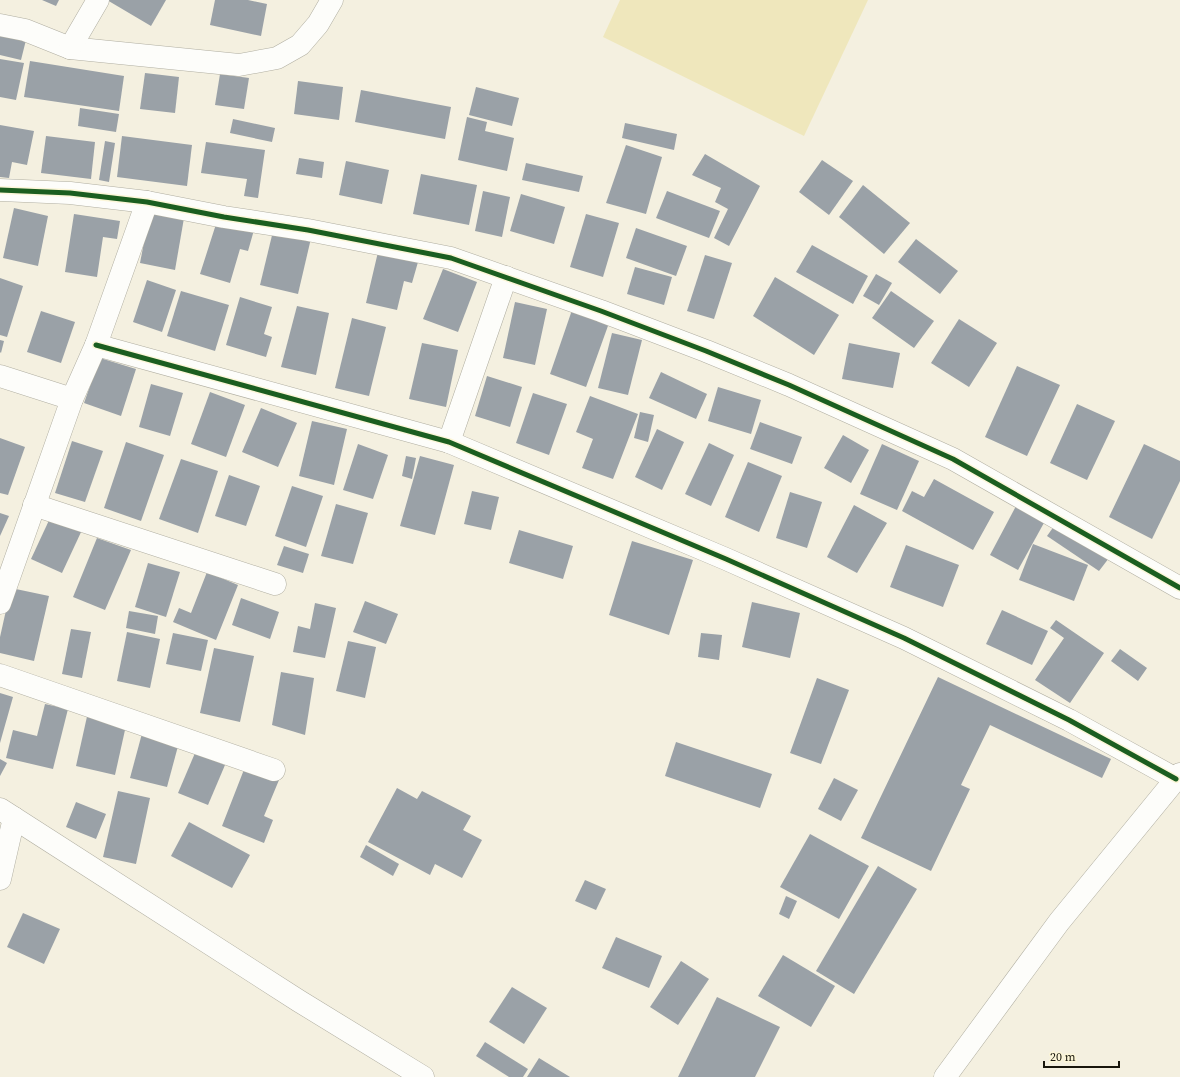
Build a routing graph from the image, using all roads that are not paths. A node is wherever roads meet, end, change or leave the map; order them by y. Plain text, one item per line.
1 (98, 0) edge
2 (332, 0) edge
3 (0, 25) edge
4 (70, 48) junction
5 (0, 190) edge
6 (147, 202) junction
7 (506, 277) junction
8 (96, 345) junction
9 (0, 376) edge
10 (72, 399) junction
11 (449, 442) junction
12 (34, 505) junction
13 (275, 584) dead end
14 (1180, 588) edge
15 (0, 603) edge
16 (0, 675) edge
17 (274, 770) dead end
18 (1178, 776) edge
19 (7, 814) edge
20 (0, 879) edge
21 (423, 1077) edge
22 (945, 1077) edge

1 - 4 street
2 - 4 street
3 - 4 street
5 - 6 street
6 - 7 street
6 - 8 street
7 - 11 street
7 - 14 street
8 - 10 street
8 - 11 street
9 - 10 street
10 - 12 street
11 - 18 street
12 - 13 street
12 - 15 street
16 - 17 street
18 - 22 street
19 - 20 street
19 - 21 street

